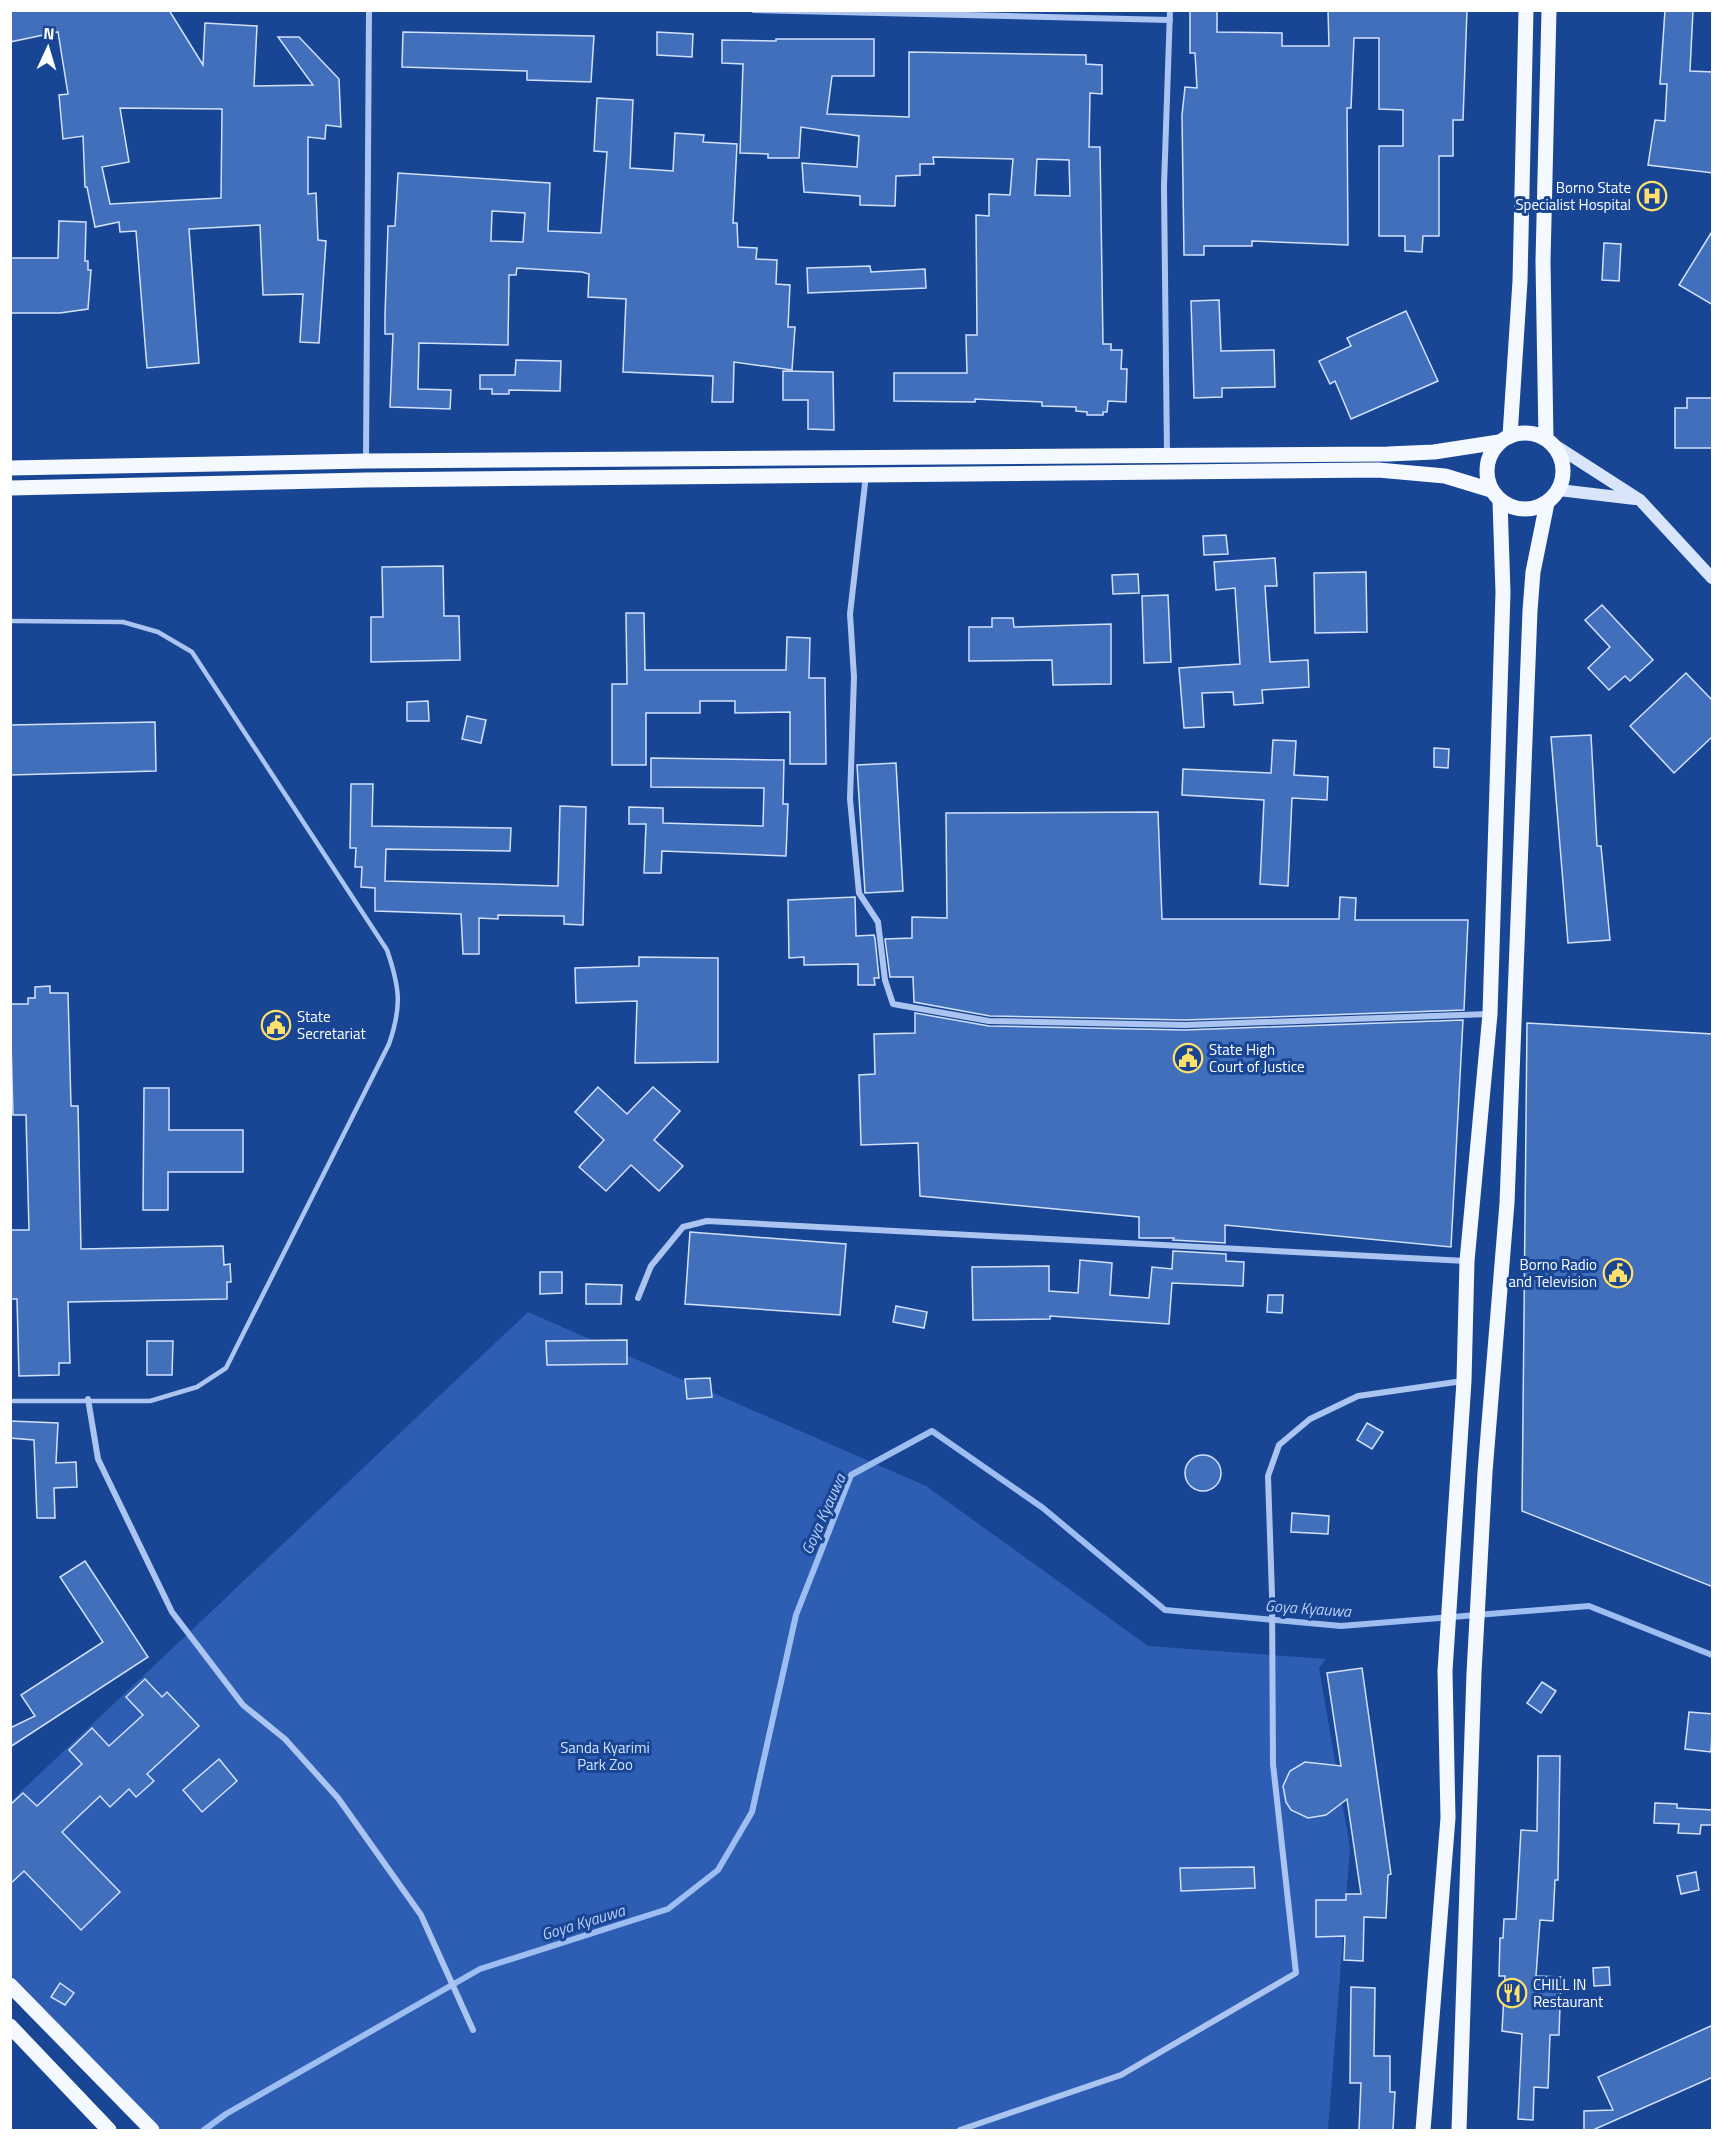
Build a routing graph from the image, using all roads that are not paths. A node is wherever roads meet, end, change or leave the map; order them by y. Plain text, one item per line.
1 (369, 10) edge
2 (754, 10) edge
3 (1170, 10) edge
4 (1526, 10) edge
5 (1549, 10) edge
6 (1170, 20) junction
7 (1504, 439) junction
8 (1550, 442) junction
9 (1167, 454) junction
10 (366, 461) junction
11 (10, 468) edge
12 (867, 475) junction
13 (10, 488) edge
14 (1559, 490) junction
15 (1496, 496) junction
16 (1640, 500) junction
17 (1547, 503) junction
18 (1713, 578) edge
19 (10, 621) edge
20 (1490, 1014) junction
21 (1467, 1261) junction
22 (638, 1298) dead end
23 (1464, 1381) junction
24 (88, 1400) junction
25 (10, 1401) edge
26 (10, 1985) edge
27 (10, 2026) edge
28 (473, 2030) dead end
29 (109, 2130) edge
30 (152, 2130) edge
31 (960, 2130) edge
32 (1423, 2130) edge
33 (1459, 2130) edge

1 - 10 street
2 - 6 street
3 - 6 street
4 - 7 main road
5 - 8 main road
6 - 9 street
7 - 8 main road
7 - 9 main road
7 - 15 main road
8 - 14 main road
8 - 16 main road
9 - 10 main road
10 - 11 main road
12 - 13 main road
12 - 15 main road
12 - 20 street
14 - 16 main road
14 - 17 main road
15 - 17 main road
15 - 20 main road
16 - 18 main road
17 - 33 main road
19 - 24 lane
20 - 21 main road
21 - 22 street
21 - 23 main road
23 - 31 street
23 - 32 main road
24 - 25 lane
24 - 28 street
26 - 30 main road
27 - 29 main road

